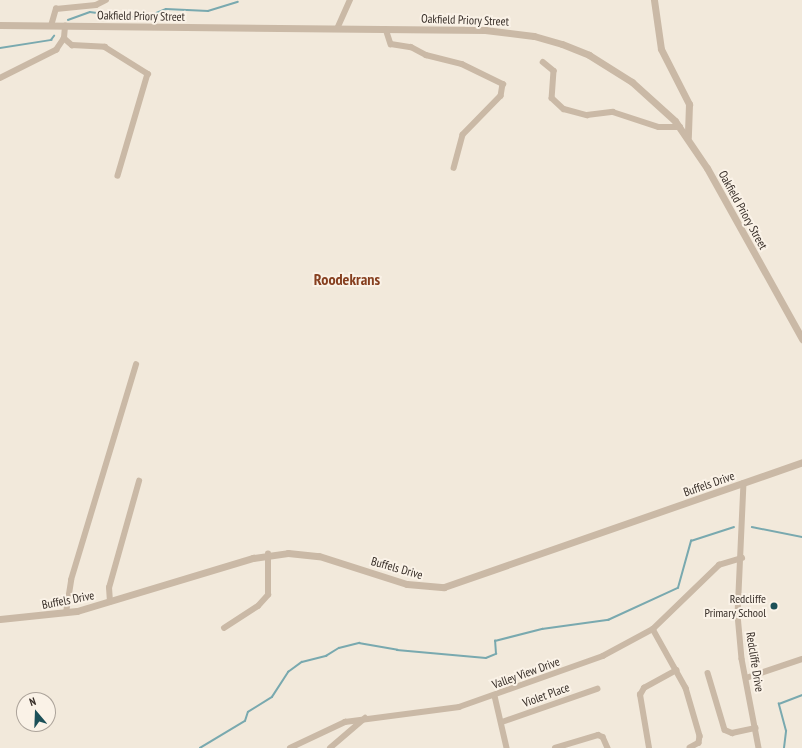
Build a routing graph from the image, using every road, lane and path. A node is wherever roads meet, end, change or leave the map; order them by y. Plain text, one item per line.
1 (106, 0) edge
2 (350, 0) edge
3 (654, 0) edge
4 (0, 25) edge
5 (51, 26) junction
6 (65, 26) junction
7 (337, 28) junction
8 (386, 29) junction
9 (64, 38) junction
10 (543, 62) dead end
11 (0, 78) edge
12 (680, 127) junction
13 (688, 136) junction
14 (454, 168) dead end
15 (118, 176) dead end
16 (802, 339) edge
17 (136, 365) dead end
18 (802, 462) edge
19 (139, 481) dead end
20 (744, 483) junction
21 (268, 554) junction
22 (742, 558) junction
23 (110, 602) junction
24 (66, 613) junction
25 (0, 619) edge
26 (224, 628) dead end
27 (653, 629) junction
28 (802, 659) edge
29 (676, 670) junction
30 (708, 673) dead end
31 (746, 678) junction
32 (597, 689) dead end
33 (495, 696) junction
34 (365, 718) junction
35 (502, 722) junction
36 (755, 728) junction
37 (290, 748) edge
38 (330, 748) edge
39 (507, 748) edge
40 (555, 748) edge
41 (608, 748) edge
42 (649, 748) edge
43 (690, 748) edge
44 (759, 748) edge

1 - 5 street
2 - 7 street
3 - 13 street
4 - 5 street, Oakfield Priory Street
5 - 6 street, Oakfield Priory Street
6 - 7 street, Oakfield Priory Street
6 - 9 street
7 - 8 street, Oakfield Priory Street
8 - 12 street, Oakfield Priory Street
8 - 14 street
9 - 11 street
9 - 15 street
10 - 12 street
12 - 13 street, Oakfield Priory Street
13 - 16 street, Oakfield Priory Street
17 - 24 street
18 - 20 street, Buffels Drive
19 - 23 street
20 - 21 street, Buffels Drive
20 - 22 street, Redcliffe Drive
21 - 23 street, Buffels Drive
21 - 26 street
22 - 27 street, Valley View Drive
22 - 31 street, Redcliffe Drive
23 - 24 street, Buffels Drive
24 - 25 street, Buffels Drive
27 - 29 street
27 - 33 street, Valley View Drive
28 - 31 street
29 - 42 street
29 - 43 street
30 - 36 street
31 - 36 street, Redcliffe Drive
32 - 35 street, Violet Place
33 - 34 street, Valley View Drive
33 - 35 street
34 - 37 street, Valley View Drive
34 - 38 street
35 - 39 street
36 - 44 street, Redcliffe Drive
40 - 41 street

